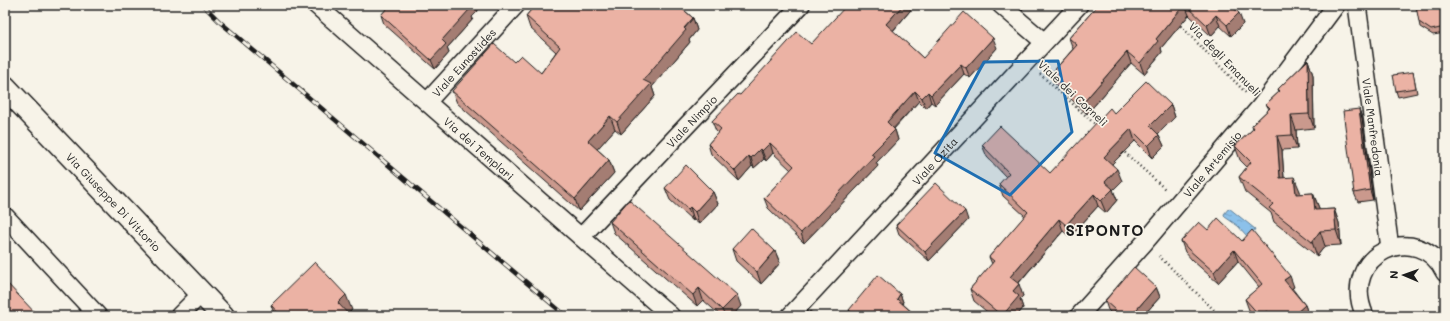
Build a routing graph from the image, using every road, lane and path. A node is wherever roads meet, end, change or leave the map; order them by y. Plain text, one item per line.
1 (316, 5) edge
2 (516, 5) edge
3 (801, 5) edge
4 (1001, 5) edge
5 (1079, 5) edge
6 (1336, 5) edge
7 (1357, 5) edge
8 (1177, 22) edge
9 (1044, 42) junction
10 (1026, 61) junction
11 (5, 87) edge
12 (427, 102) junction
13 (1260, 107) junction
14 (1100, 129) edge
15 (1117, 145) edge
16 (1179, 202) junction
17 (5, 216) edge
18 (581, 237) junction
19 (1145, 242) junction
20 (1390, 248) junction
21 (1443, 264) edge
22 (201, 294) junction
23 (98, 316) edge
24 (179, 316) edge
25 (223, 316) edge
26 (671, 316) edge
27 (790, 316) edge
28 (1079, 316) edge
29 (1220, 316) edge
30 (1365, 316) edge

1 - 12 street, Via dei Templari
2 - 12 street, Viale Eunostides
3 - 18 street, Viale Nimpio
4 - 9 street
5 - 9 street, Viale Ozita
6 - 13 street, Viale Artemisio
7 - 20 street, Viale Manfredonia
8 - 13 path, Via degli Emanueli
9 - 10 street, Viale Ozita
10 - 14 path, Viale dei Corneli
10 - 27 street, Viale Ozita
11 - 22 main road, Via Giuseppe Di Vittorio
12 - 18 street, Via dei Templari
13 - 16 street, Viale Artemisio
15 - 16 path
16 - 19 street, Viale Artemisio
17 - 23 street
18 - 26 street, Via dei Templari
19 - 28 street, Viale Artemisio
19 - 29 path
20 - 21 street
20 - 30 street
22 - 24 street
22 - 25 main road, Via Giuseppe Di Vittorio

